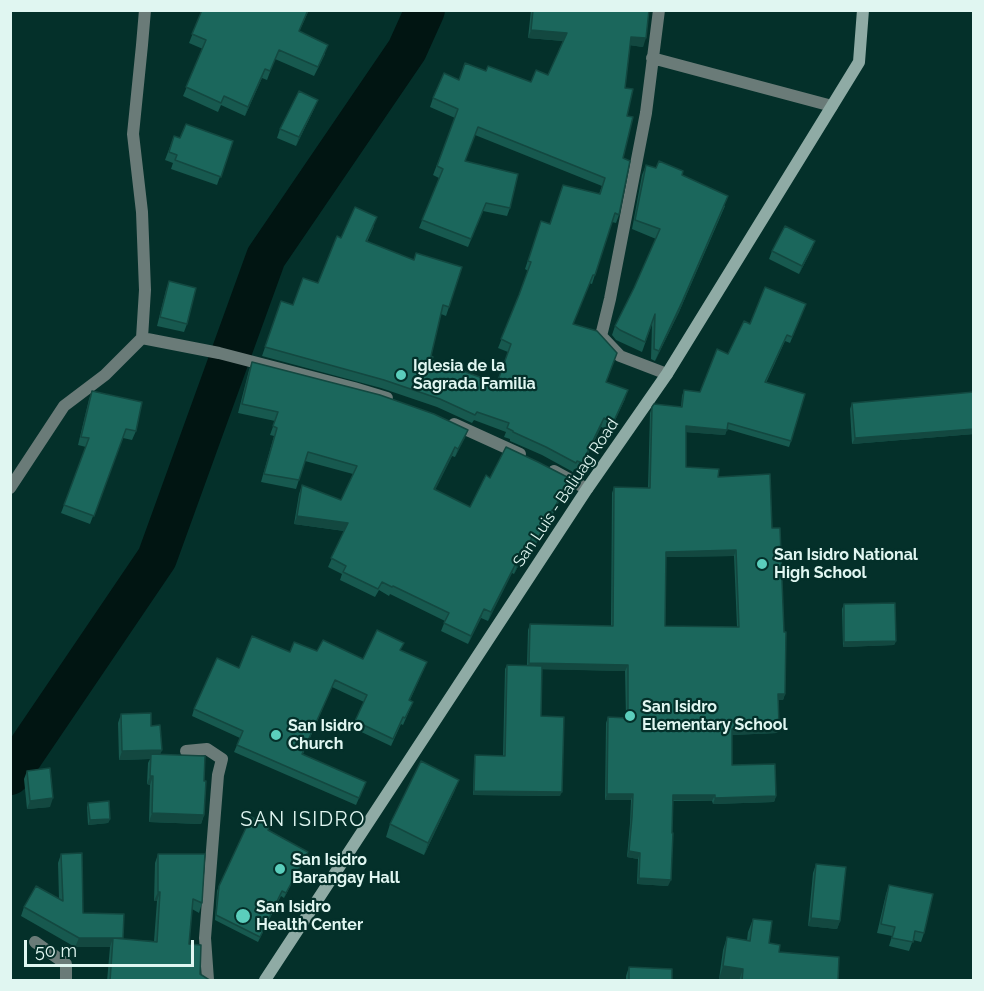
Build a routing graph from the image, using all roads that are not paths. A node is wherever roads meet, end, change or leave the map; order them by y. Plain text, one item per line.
1 (145, 10) edge
2 (658, 10) edge
3 (863, 10) edge
4 (652, 58) junction
5 (832, 106) junction
6 (142, 338) junction
7 (667, 374) junction
8 (401, 403) edge
9 (444, 420) edge
10 (10, 488) edge
11 (587, 489) junction
12 (186, 751) dead end
13 (35, 942) dead end
14 (66, 981) edge
15 (208, 981) edge
16 (265, 981) edge

1 - 6 street
2 - 4 street
3 - 5 main road, San Luis - Baliuag Road
4 - 5 street
4 - 7 street
5 - 7 main road, San Luis - Baliuag Road
6 - 8 street
6 - 10 street
7 - 11 main road, San Luis - Baliuag Road
9 - 11 street
11 - 16 main road, San Luis - Baliuag Road
12 - 15 street
13 - 14 street

